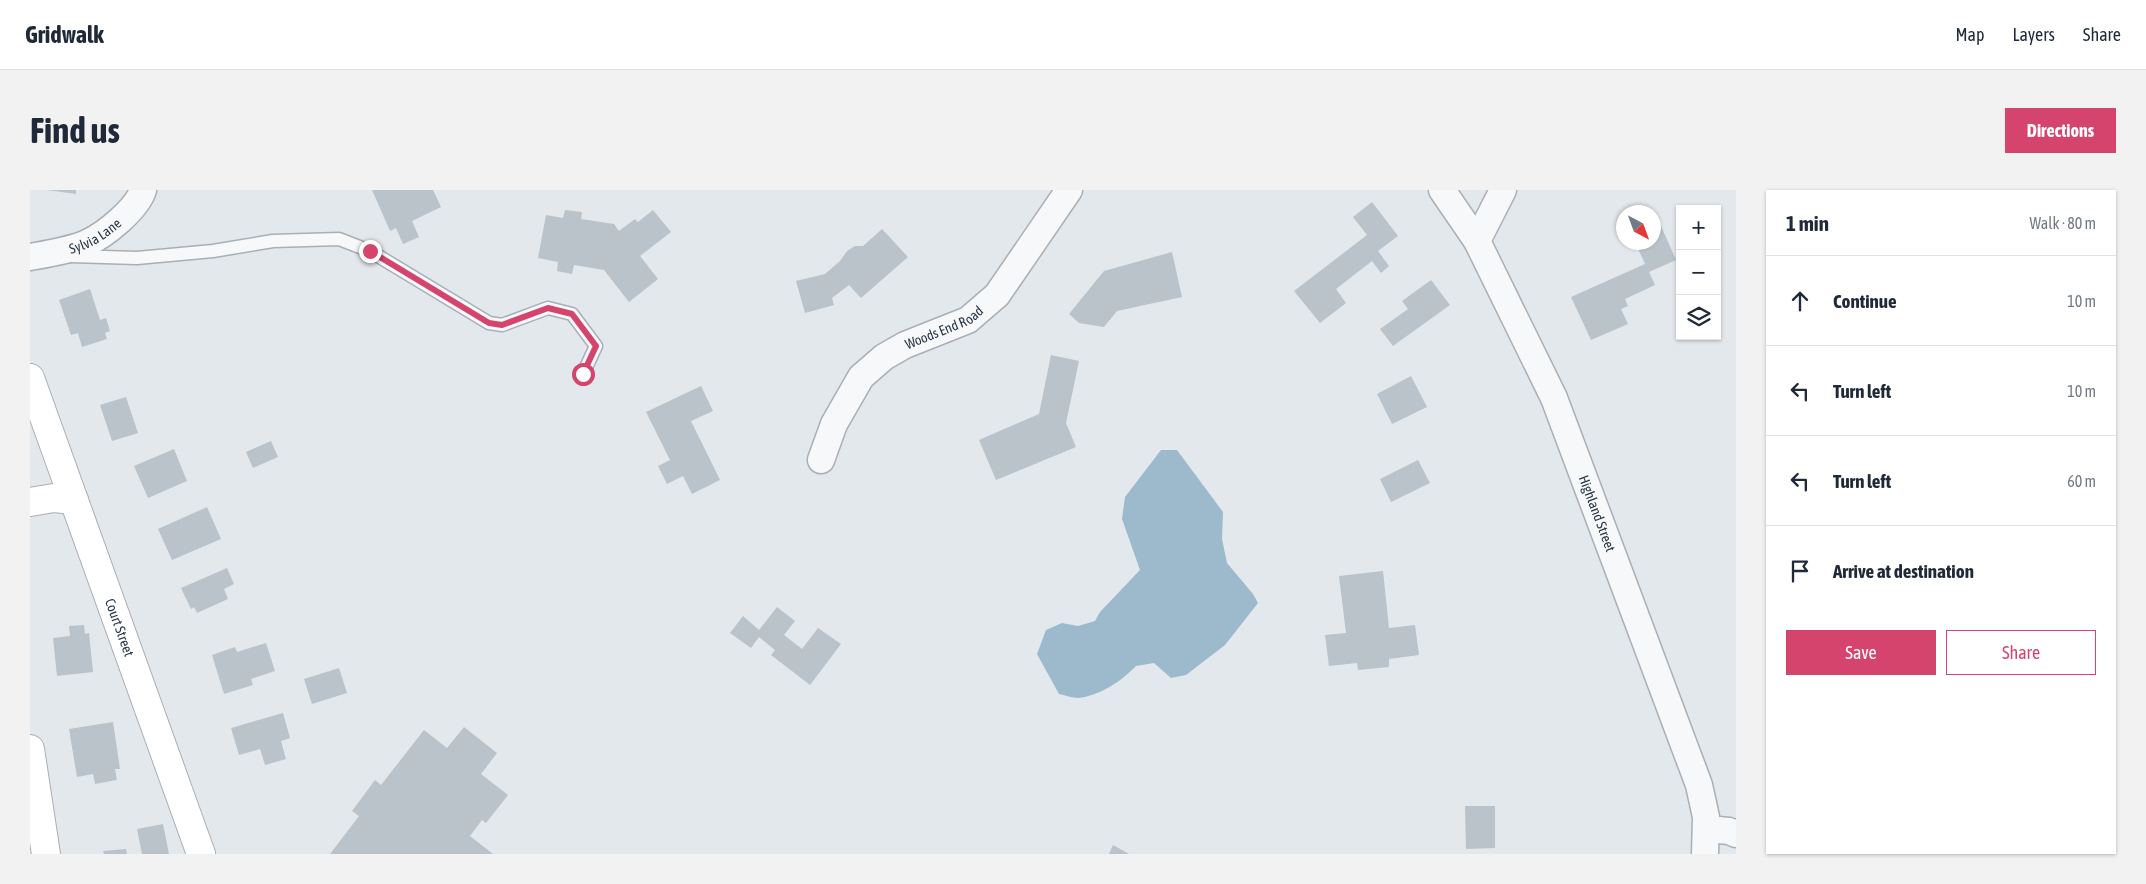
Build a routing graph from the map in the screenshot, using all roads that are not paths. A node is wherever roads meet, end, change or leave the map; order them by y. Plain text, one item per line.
1 (143, 190) edge
2 (1069, 190) edge
3 (1442, 190) edge
4 (1503, 190) edge
5 (1477, 241) junction
6 (34, 256) edge
7 (583, 374) dead end
8 (33, 398) edge
9 (820, 460) dead end
10 (74, 500) junction
11 (30, 502) edge
12 (30, 749) edge
13 (1736, 834) edge
14 (1706, 842) edge
15 (46, 854) edge
16 (201, 854) edge

1 - 6 street, Sylvia Lane
2 - 9 street, Woods End Road
3 - 5 street, Highland Street
4 - 5 street
5 - 14 street, Highland Street
6 - 7 lane
8 - 10 street, Court Street
10 - 11 street
10 - 16 street, Court Street
12 - 15 street
13 - 14 street

